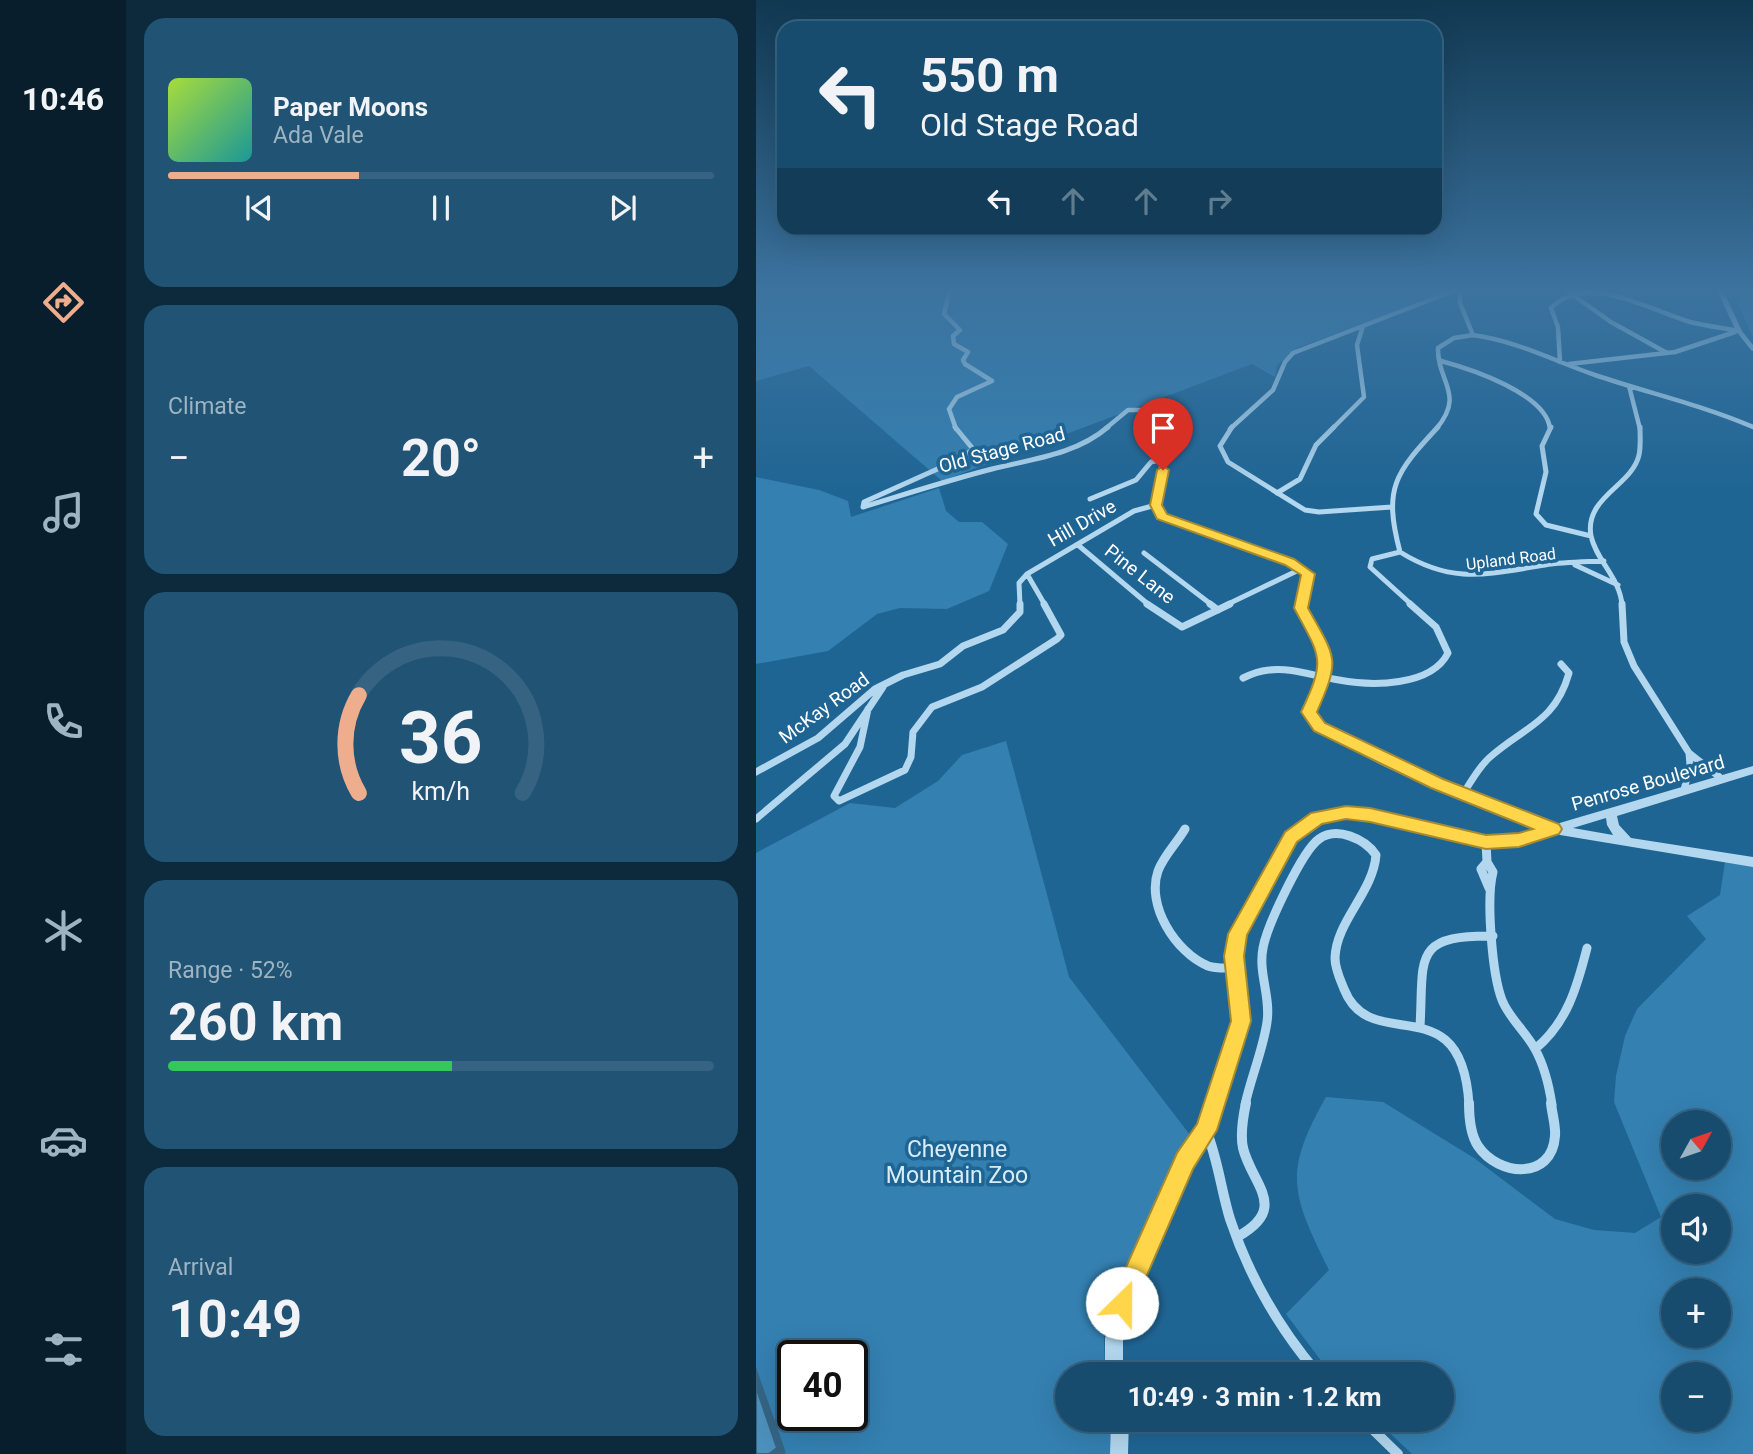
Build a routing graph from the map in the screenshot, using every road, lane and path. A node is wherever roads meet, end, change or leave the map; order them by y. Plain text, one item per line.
1 (966, 356) edge
2 (1289, 356) edge
3 (1359, 356) edge
4 (1438, 356) edge
5 (1544, 356) edge
6 (1560, 356) edge
7 (1641, 356) edge
8 (1441, 360) junction
9 (1560, 362) junction
10 (1566, 364) junction
11 (1629, 386) junction
12 (1753, 427) edge
13 (1164, 459) junction
14 (1278, 493) junction
15 (1090, 499) dead end
16 (1156, 505) junction
17 (1391, 507) junction
18 (1591, 536) junction
19 (1078, 545) junction
20 (1400, 552) junction
21 (1144, 553) dead end
22 (1604, 561) junction
23 (1575, 564) junction
24 (1303, 568) junction
25 (1027, 575) junction
26 (1618, 584) junction
27 (1218, 610) junction
28 (1561, 664) dead end
29 (1325, 676) junction
30 (1243, 678) dead end
31 (885, 684) junction
32 (868, 709) junction
33 (1689, 753) junction
34 (1753, 770) edge
35 (756, 772) edge
36 (1721, 779) junction
37 (1684, 790) junction
38 (1463, 794) junction
39 (1612, 811) junction
40 (756, 819) edge
41 (1185, 829) dead end
42 (1553, 829) junction
43 (1627, 841) junction
44 (1486, 842) junction
45 (1753, 862) edge
46 (1493, 936) junction
47 (1587, 948) dead end
48 (1235, 968) junction
49 (1420, 1027) junction
50 (1535, 1049) junction
51 (1206, 1130) junction
52 (1237, 1237) junction
53 (1114, 1362) edge
54 (1310, 1362) edge
55 (1120, 1432) edge
56 (1375, 1432) edge
57 (1119, 1454) edge
58 (1398, 1454) edge

1 - 13 street, Old Stage Road
2 - 14 street
3 - 14 street
4 - 8 street
5 - 9 street
6 - 9 street
7 - 10 street
8 - 17 street
8 - 18 street
9 - 10 street
10 - 11 street
11 - 12 street
11 - 18 street
13 - 15 street
13 - 16 street, Old Stage Road
14 - 17 street
16 - 19 street, Hill Drive
16 - 24 street
17 - 20 street
18 - 22 street
19 - 25 street, Hill Drive
19 - 27 street, Pine Lane
20 - 23 street, Upland Road
20 - 29 street
21 - 27 street
22 - 23 street, Upland Road
22 - 26 street
23 - 26 street
24 - 27 street
24 - 29 street
25 - 31 street, McKay Road
25 - 32 street
26 - 33 street
28 - 38 street
29 - 30 street
29 - 38 street
31 - 32 street
31 - 35 street, McKay Road
32 - 40 street
33 - 36 street
33 - 37 street
34 - 36 street, Penrose Boulevard
36 - 37 street, Penrose Boulevard
37 - 39 street, Penrose Boulevard
38 - 42 street
39 - 42 street, Penrose Boulevard
39 - 43 street
41 - 48 street
42 - 43 street
42 - 44 street, Penrose Boulevard
43 - 45 street
44 - 46 street
44 - 48 street, Penrose Boulevard
46 - 49 street
46 - 50 street
47 - 50 street
48 - 51 street, Penrose Boulevard
49 - 50 street
49 - 52 street
51 - 52 street
51 - 53 street, Penrose Boulevard
52 - 54 street
55 - 57 street
56 - 58 street

